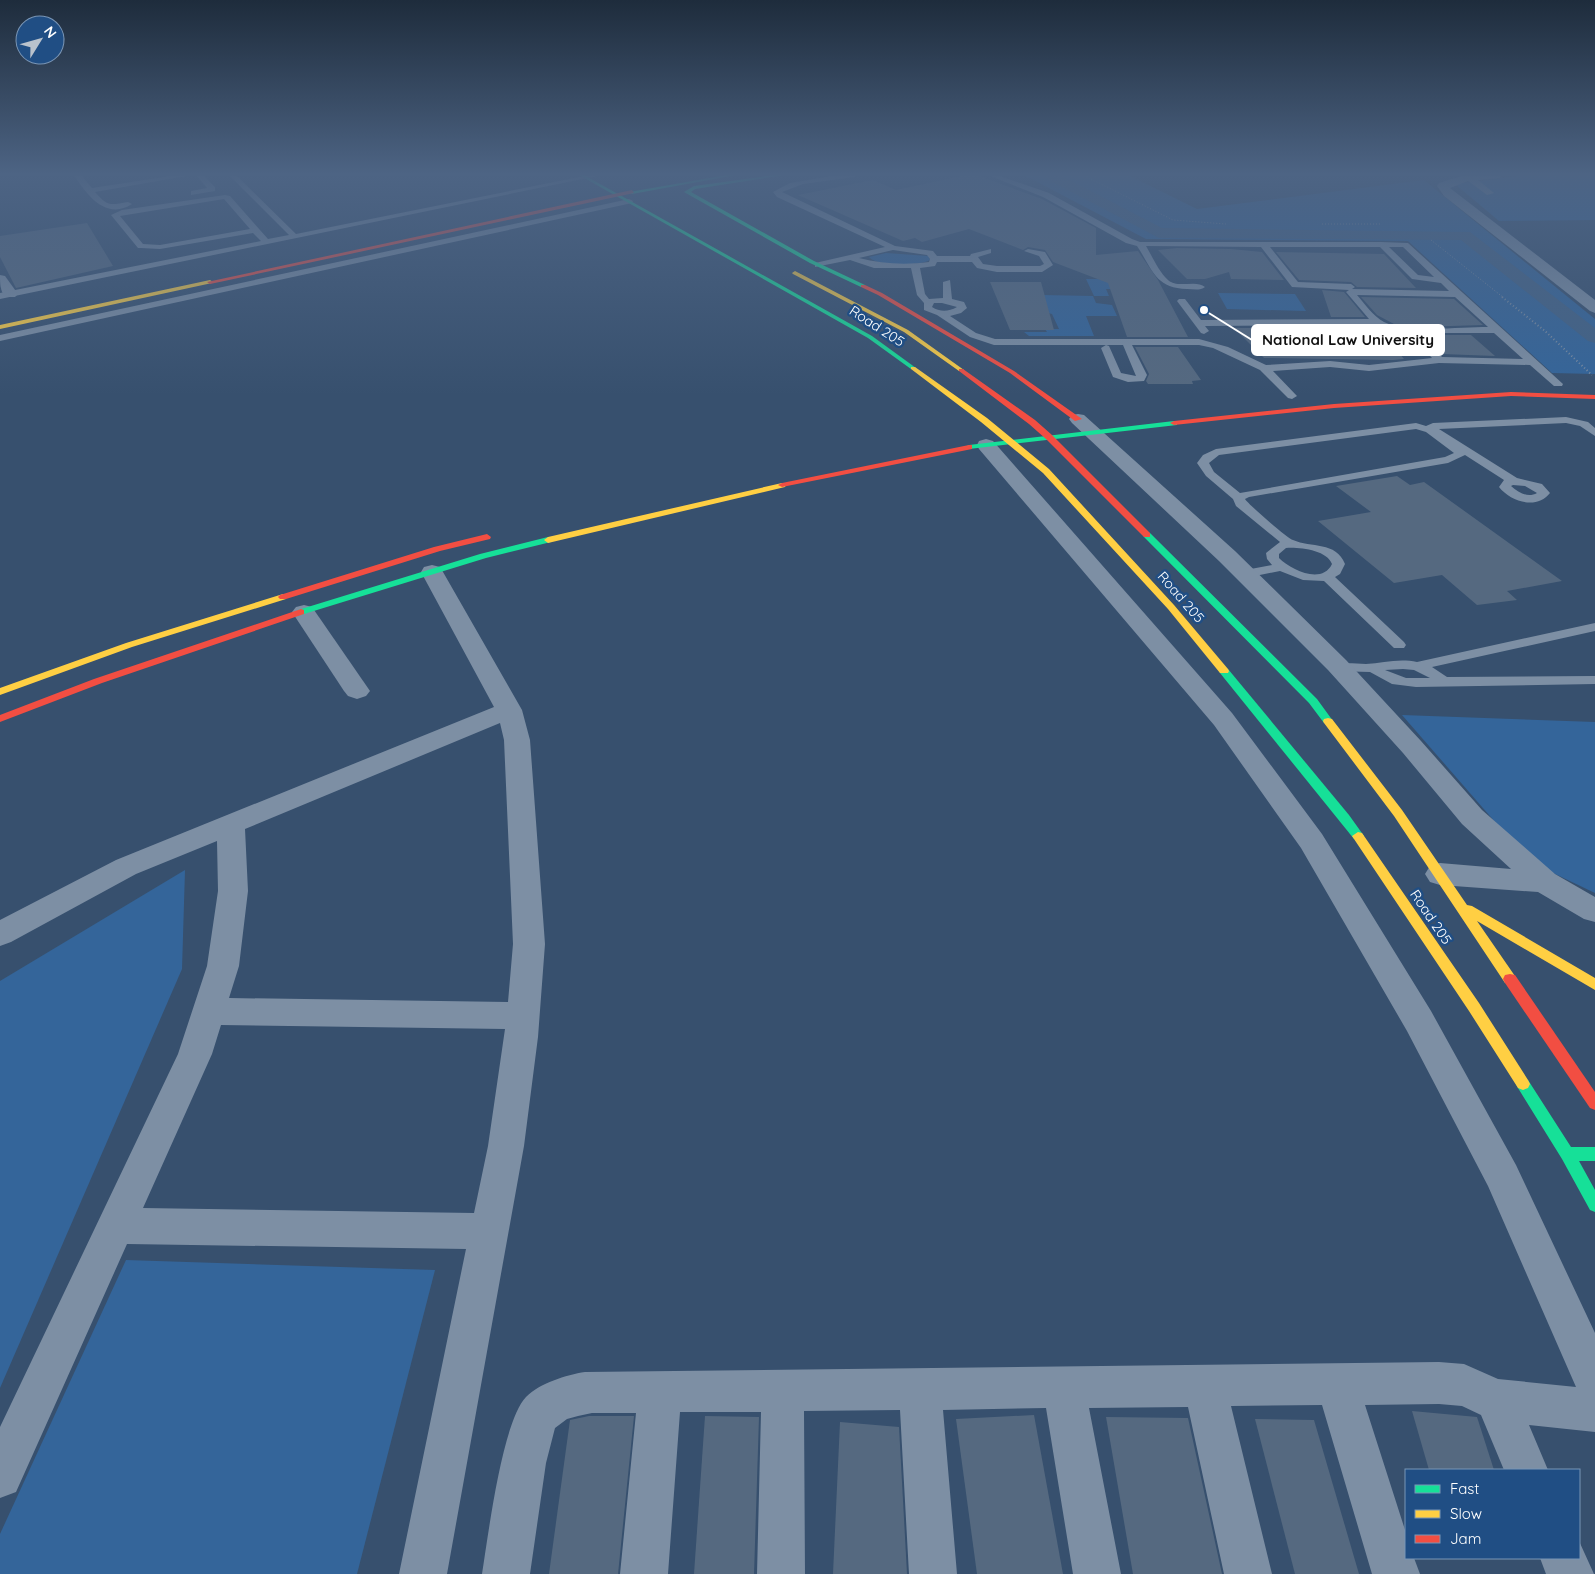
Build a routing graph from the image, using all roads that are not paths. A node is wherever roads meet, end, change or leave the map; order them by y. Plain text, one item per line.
1 (234, 248) edge
2 (379, 248) edge
3 (398, 248) edge
4 (713, 248) edge
5 (788, 248) edge
6 (891, 248) edge
7 (897, 248) edge
8 (1143, 248) edge
9 (1266, 248) edge
10 (1386, 248) edge
11 (1410, 248) edge
12 (1523, 248) edge
13 (988, 251) dead end
14 (1028, 251) dead end
15 (851, 258) junction
16 (934, 259) junction
17 (974, 259) junction
18 (818, 265) junction
19 (915, 266) junction
20 (786, 269) dead end
21 (0, 279) edge
22 (1444, 281) junction
23 (947, 282) dead end
24 (1201, 287) dead end
25 (1351, 287) dead end
26 (1457, 294) junction
27 (5, 295) edge
28 (1587, 296) edge
29 (948, 300) junction
30 (1182, 301) dead end
31 (928, 303) junction
32 (1595, 308) edge
33 (940, 313) junction
34 (1375, 322) junction
35 (1198, 323) junction
36 (0, 327) edge
37 (1411, 330) junction
38 (1496, 330) junction
39 (0, 338) edge
40 (1126, 342) junction
41 (1214, 344) junction
42 (1106, 348) dead end
43 (1439, 360) junction
44 (1533, 362) junction
45 (1303, 367) joint
46 (1264, 368) junction
47 (1369, 368) joint
48 (1510, 382) dead end
49 (1591, 382) edge
50 (1558, 384) junction
51 (1296, 396) joint
52 (1595, 396) edge
53 (1273, 398) dead end
54 (1032, 422) junction
55 (1074, 422) junction
56 (1595, 434) edge
57 (991, 436) junction
58 (1049, 437) junction
59 (1514, 481) dead end
60 (1239, 498) junction
61 (495, 535) dead end
62 (1290, 544) junction
63 (1281, 568) junction
64 (432, 572) junction
65 (1245, 574) junction
66 (1326, 576) junction
67 (304, 612) junction
68 (1595, 628) edge
69 (1399, 645) dead end
70 (1419, 666) junction
71 (1374, 667) junction
72 (1340, 668) junction
73 (1595, 680) edge
74 (1444, 681) junction
75 (357, 691) dead end
76 (0, 692) edge
77 (509, 710) junction
78 (0, 720) edge
79 (232, 825) junction
80 (1440, 874) junction
81 (1544, 882) junction
82 (1461, 905) junction
83 (1595, 911) edge
84 (0, 934) edge
85 (1595, 985) edge
86 (209, 1011) junction
87 (522, 1016) junction
88 (1595, 1104) edge
89 (1567, 1154) junction
90 (1595, 1154) edge
91 (1595, 1205) edge
92 (115, 1226) junction
93 (490, 1231) junction
94 (1595, 1380) edge
95 (1337, 1384) junction
96 (1204, 1385) junction
97 (1064, 1387) junction
98 (920, 1388) junction
99 (783, 1390) junction
100 (660, 1391) junction
101 (1496, 1400) junction
102 (1595, 1410) edge
103 (4, 1456) edge
104 (1526, 1469) edge
105 (1563, 1559) edge
106 (422, 1574) edge
107 (506, 1574) edge
108 (644, 1574) edge
109 (781, 1574) edge
110 (933, 1574) edge
111 (1097, 1574) edge
112 (1248, 1574) edge
113 (1396, 1574) edge
114 (1570, 1574) edge

1 - 27 lane
2 - 36 main road
3 - 39 lane
4 - 57 main road, Road 205
5 - 18 main road
6 - 15 lane
7 - 16 lane
8 - 24 lane
9 - 25 lane
10 - 22 lane
11 - 22 lane
12 - 28 street
13 - 17 lane
14 - 17 lane
15 - 18 lane
15 - 19 lane
16 - 17 lane
16 - 19 lane
18 - 55 main road
19 - 31 lane
20 - 54 main road, Road 205
21 - 27 street
22 - 26 lane
23 - 29 lane
26 - 34 lane
26 - 38 lane
28 - 32 street
29 - 31 lane
29 - 33 lane
30 - 35 lane
31 - 33 lane
33 - 40 lane
34 - 35 lane
34 - 37 lane
35 - 41 lane
37 - 38 lane
37 - 43 lane
38 - 44 lane
40 - 41 lane
40 - 42 lane
41 - 46 lane
43 - 44 lane
43 - 47 lane
44 - 50 lane
45 - 46 lane
45 - 47 lane
46 - 51 lane
48 - 50 main road
49 - 50 main road
51 - 53 main road
52 - 55 main road
54 - 55 main road
54 - 57 main road
54 - 58 main road, Road 205
55 - 58 main road
55 - 65 street
56 - 59 lane
57 - 58 main road
57 - 64 main road
57 - 89 main road, Road 205
57 - 94 street
58 - 80 main road, Road 205
60 - 60 lane
60 - 62 lane
61 - 76 main road
62 - 63 lane
62 - 66 lane
63 - 65 lane
63 - 66 lane
64 - 67 main road
64 - 77 street
65 - 72 street
66 - 69 lane
67 - 75 street
67 - 78 main road
68 - 70 lane
70 - 71 lane
70 - 74 lane
71 - 72 lane
71 - 74 lane
72 - 81 street
73 - 74 lane
77 - 79 street
77 - 87 street
79 - 84 street
79 - 86 street
80 - 81 street
80 - 82 main road, Road 205
81 - 83 street
82 - 85 main road
82 - 88 main road, Road 205
86 - 87 street
86 - 92 street
87 - 93 street
89 - 90 main road
89 - 91 main road, Road 205
92 - 93 street
92 - 103 street
93 - 106 street
95 - 96 street
95 - 101 street
95 - 113 street
96 - 97 street
96 - 112 street
97 - 98 street
97 - 111 street
98 - 99 street
98 - 110 street
99 - 100 street
99 - 109 street
100 - 107 street
100 - 108 street
101 - 102 street
101 - 104 street
105 - 114 street

